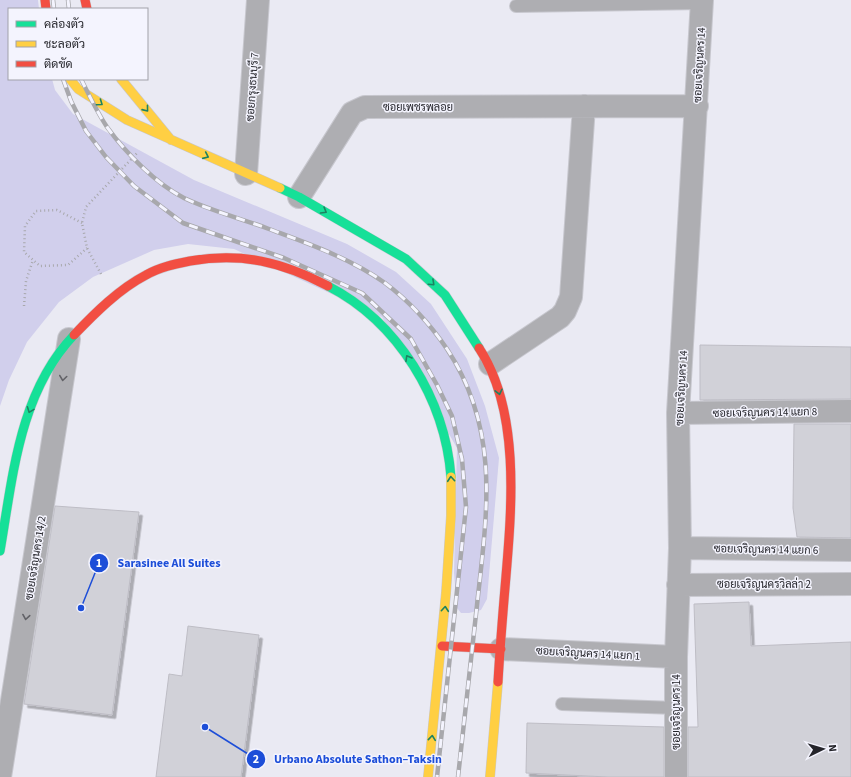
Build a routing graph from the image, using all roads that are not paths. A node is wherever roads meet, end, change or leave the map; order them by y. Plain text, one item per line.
1 (258, 0) edge
2 (702, 2) edge
3 (516, 6) dead end
4 (71, 80) edge
5 (122, 80) edge
6 (584, 106) junction
7 (697, 106) junction
8 (171, 140) junction
9 (246, 174) junction
10 (300, 197) junction
11 (69, 339) junction
12 (490, 364) junction
13 (851, 411) edge
14 (678, 413) junction
15 (680, 548) junction
16 (851, 550) edge
17 (0, 551) edge
18 (851, 584) edge
19 (678, 585) junction
20 (442, 646) junction
21 (501, 648) junction
22 (676, 657) junction
23 (562, 704) dead end
24 (676, 708) junction
25 (0, 777) edge
26 (428, 777) edge
27 (490, 777) edge
28 (676, 777) edge

1 - 9 street, ซอยกรุงธนบุรี 7
2 - 3 lane
2 - 7 street, ซอยเจริญนคร 14
4 -> 8 main road
5 -> 8 main road
6 - 7 street, ซอยเพชรพลอย
6 - 10 street, ซอยเพชรพลอย
6 - 12 street
7 - 14 street, ซอยเจริญนคร 14
8 -> 9 main road
9 - 10 main road
10 -> 12 main road
11 -> 17 main road
20 -> 11 main road
11 -> 25 street, ซอยเจริญนคร 14/2
12 -> 21 main road
13 - 14 street, ซอยเจริญนคร 14 แยก 8
14 - 15 street, ซอยเจริญนคร 14
15 - 16 street, ซอยเจริญนคร 14 แยก 6
15 - 19 street, ซอยเจริญนคร 14
18 - 19 street, ซอยเจริญนครวิลล่า 2
19 - 22 street, ซอยเจริญนคร 14
20 - 21 main road
26 -> 20 main road
21 - 22 street, ซอยเจริญนคร 14 แยก 1
21 - 27 main road
22 - 24 street, ซอยเจริญนคร 14
23 - 24 lane
24 - 28 street, ซอยเจริญนคร 14

